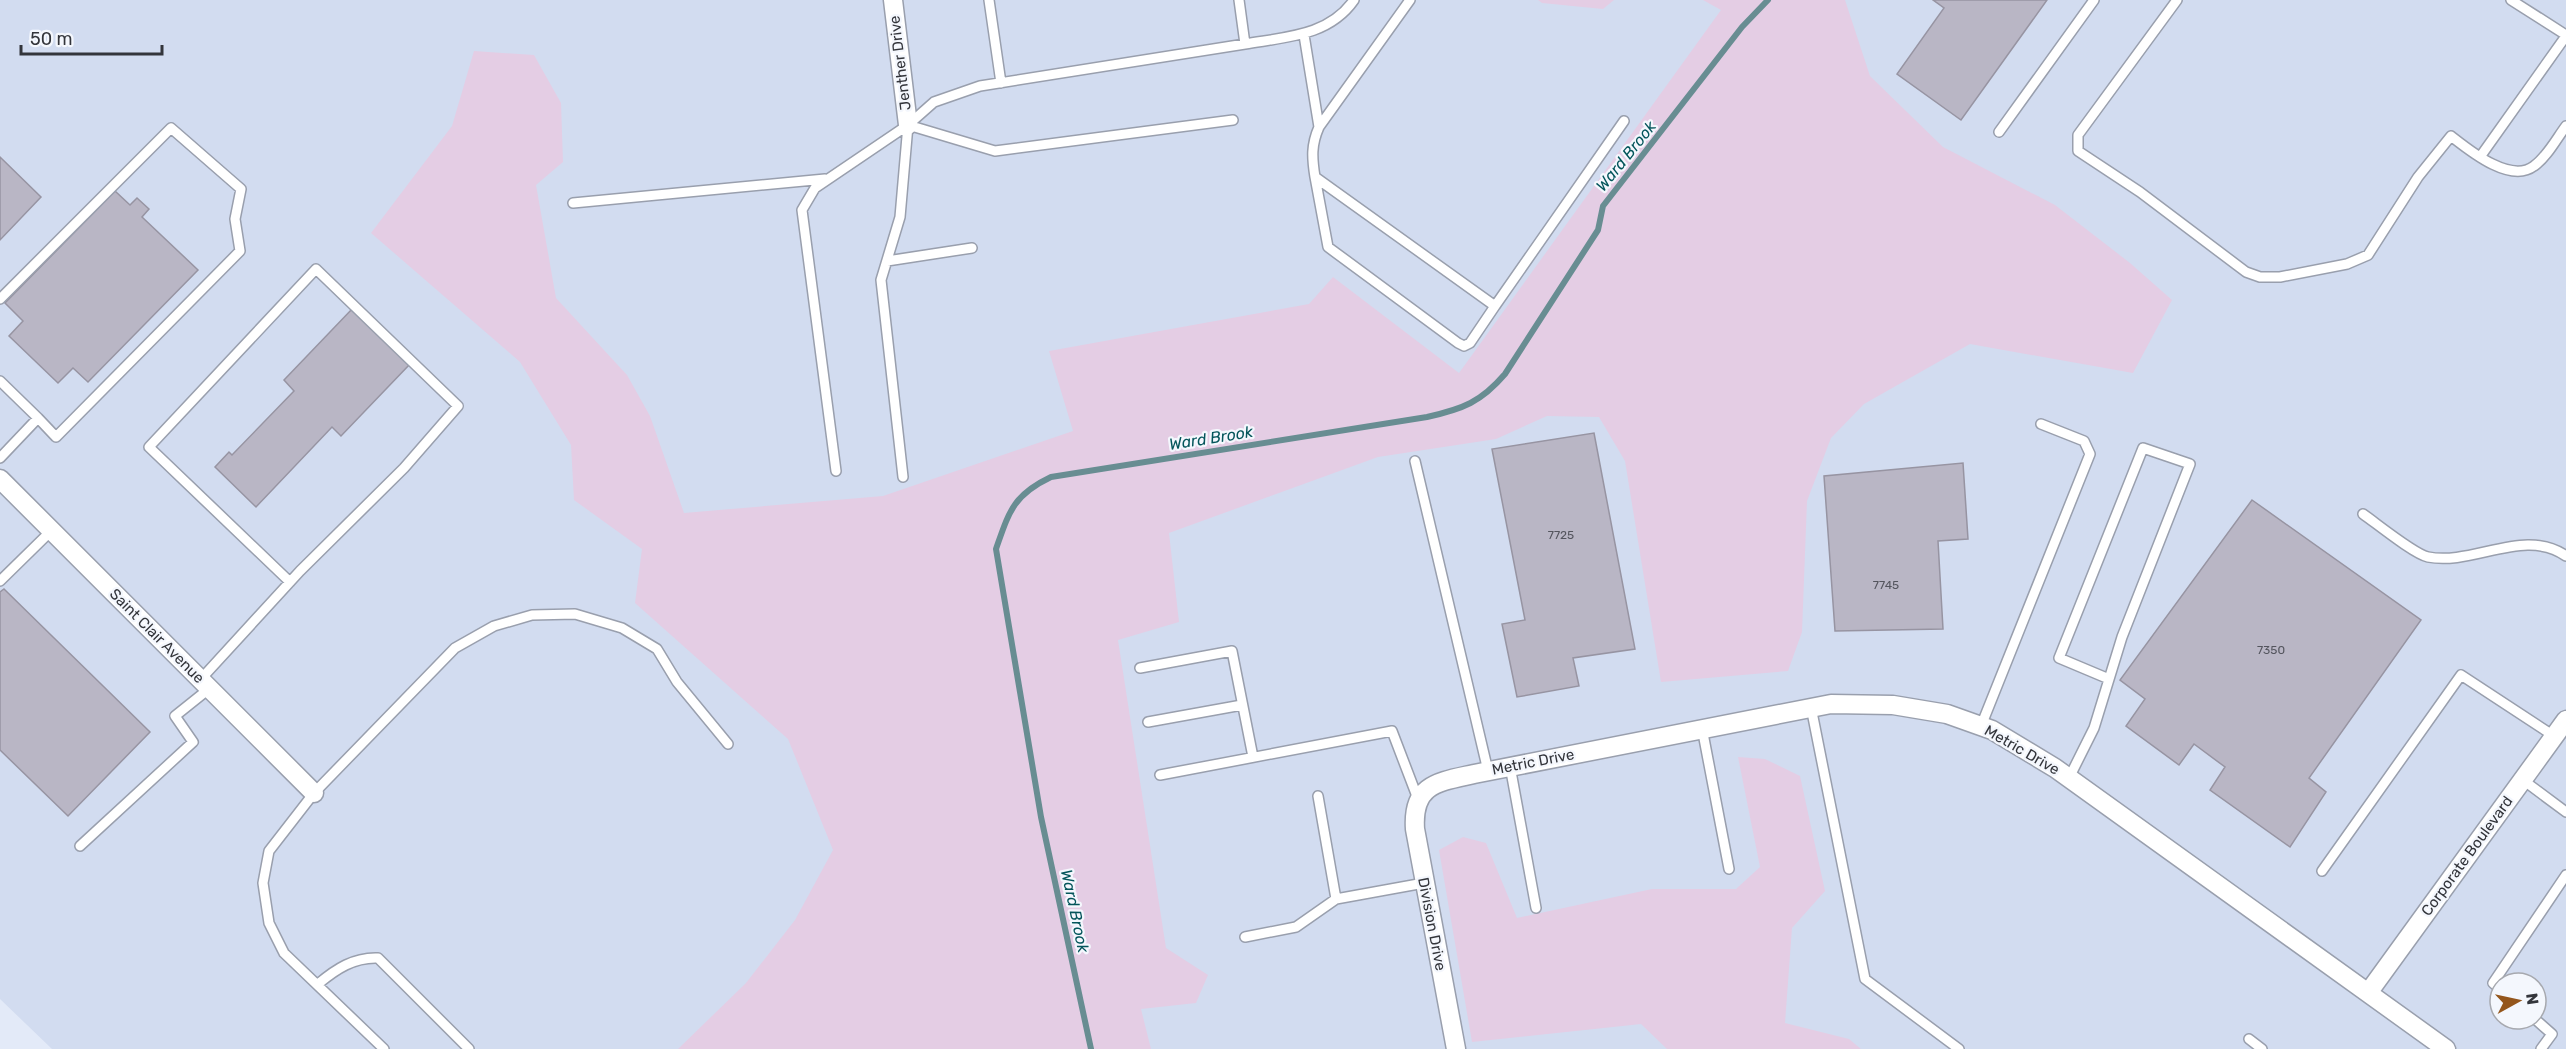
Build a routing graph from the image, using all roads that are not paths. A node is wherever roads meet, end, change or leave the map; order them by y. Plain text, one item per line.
1 (893, 0) edge
2 (989, 0) edge
3 (1239, 0) edge
4 (1354, 0) edge
5 (1410, 0) edge
6 (2094, 0) edge
7 (2177, 0) edge
8 (2511, 0) edge
9 (1304, 34) junction
10 (2566, 36) edge
11 (1245, 44) junction
12 (1001, 83) junction
13 (1233, 120) dead end
14 (1624, 121) dead end
15 (908, 125) junction
16 (2566, 126) edge
17 (1319, 127) junction
18 (1999, 132) dead end
19 (2480, 157) junction
20 (1316, 177) junction
21 (828, 179) junction
22 (573, 203) dead end
23 (972, 248) dead end
24 (887, 261) junction
25 (0, 299) edge
26 (1495, 306) junction
27 (0, 381) edge
28 (38, 418) junction
29 (2041, 424) dead end
30 (0, 458) edge
31 (1415, 461) dead end
32 (836, 471) dead end
33 (903, 477) dead end
34 (3, 489) edge
35 (2363, 514) dead end
36 (52, 530) junction
37 (2566, 556) edge
38 (0, 581) edge
39 (290, 582) junction
40 (1140, 668) dead end
41 (2109, 679) junction
42 (205, 684) junction
43 (1242, 705) junction
44 (1811, 707) junction
45 (2566, 720) edge
46 (1148, 722) dead end
47 (1981, 726) junction
48 (1702, 728) junction
49 (2554, 736) junction
50 (728, 744) dead end
51 (1253, 757) junction
52 (1510, 766) junction
53 (1488, 771) junction
54 (1160, 775) dead end
55 (2069, 778) junction
56 (2523, 780) junction
57 (314, 793) junction
58 (1318, 796) dead end
59 (1418, 799) junction
60 (2566, 812) edge
61 (80, 846) dead end
62 (1729, 868) dead end
63 (2322, 871) dead end
64 (2566, 875) edge
65 (1424, 883) junction
66 (1336, 899) junction
67 (1536, 908) dead end
68 (1245, 937) dead end
69 (2501, 971) edge
70 (318, 984) junction
71 (2368, 993) junction
72 (2548, 1030) edge
73 (2249, 1039) dead end
74 (384, 1049) edge
75 (469, 1049) edge
76 (1456, 1049) edge
77 (1959, 1049) edge
78 (2262, 1049) edge
79 (2446, 1049) edge
80 (2541, 1049) edge

1 - 15 street, Jenther Drive
2 - 12 lane
3 - 11 lane
4 - 9 lane
5 - 17 lane
6 - 18 lane
7 - 19 lane
8 - 10 lane
9 - 11 lane
9 - 17 lane
10 - 19 lane
11 - 12 lane
12 - 15 lane
13 - 15 lane
14 - 26 lane
15 - 21 lane
15 - 24 lane
16 - 19 lane
17 - 20 lane
20 - 26 lane
20 - 26 lane
21 - 22 lane
21 - 32 lane
23 - 24 lane
24 - 33 lane
25 - 28 lane
27 - 28 lane
28 - 30 lane
29 - 47 lane
31 - 53 lane
34 - 36 street, Saint Clair Avenue
35 - 37 lane
36 - 38 lane
36 - 42 street, Saint Clair Avenue
39 - 39 lane
39 - 42 lane
40 - 43 lane
41 - 41 lane
41 - 55 lane
42 - 57 street, Saint Clair Avenue
42 - 61 lane
43 - 46 lane
43 - 51 lane
44 - 47 street, Metric Drive
44 - 48 street, Metric Drive
44 - 77 lane
45 - 49 street, Corporate Boulevard
47 - 55 street, Metric Drive
48 - 52 street, Metric Drive
48 - 62 lane
49 - 56 street, Corporate Boulevard
49 - 63 lane
50 - 57 lane
51 - 54 lane
51 - 59 lane
52 - 53 street, Metric Drive
52 - 67 lane
53 - 59 street, Metric Drive
55 - 71 street, Metric Drive
56 - 60 lane
56 - 71 street, Corporate Boulevard
57 - 70 lane
58 - 66 lane
59 - 65 street, Division Drive
64 - 69 lane
65 - 66 lane
65 - 76 street, Division Drive
66 - 68 lane
70 - 74 lane
70 - 75 lane
71 - 79 street, Metric Drive
72 - 80 lane
73 - 78 lane

